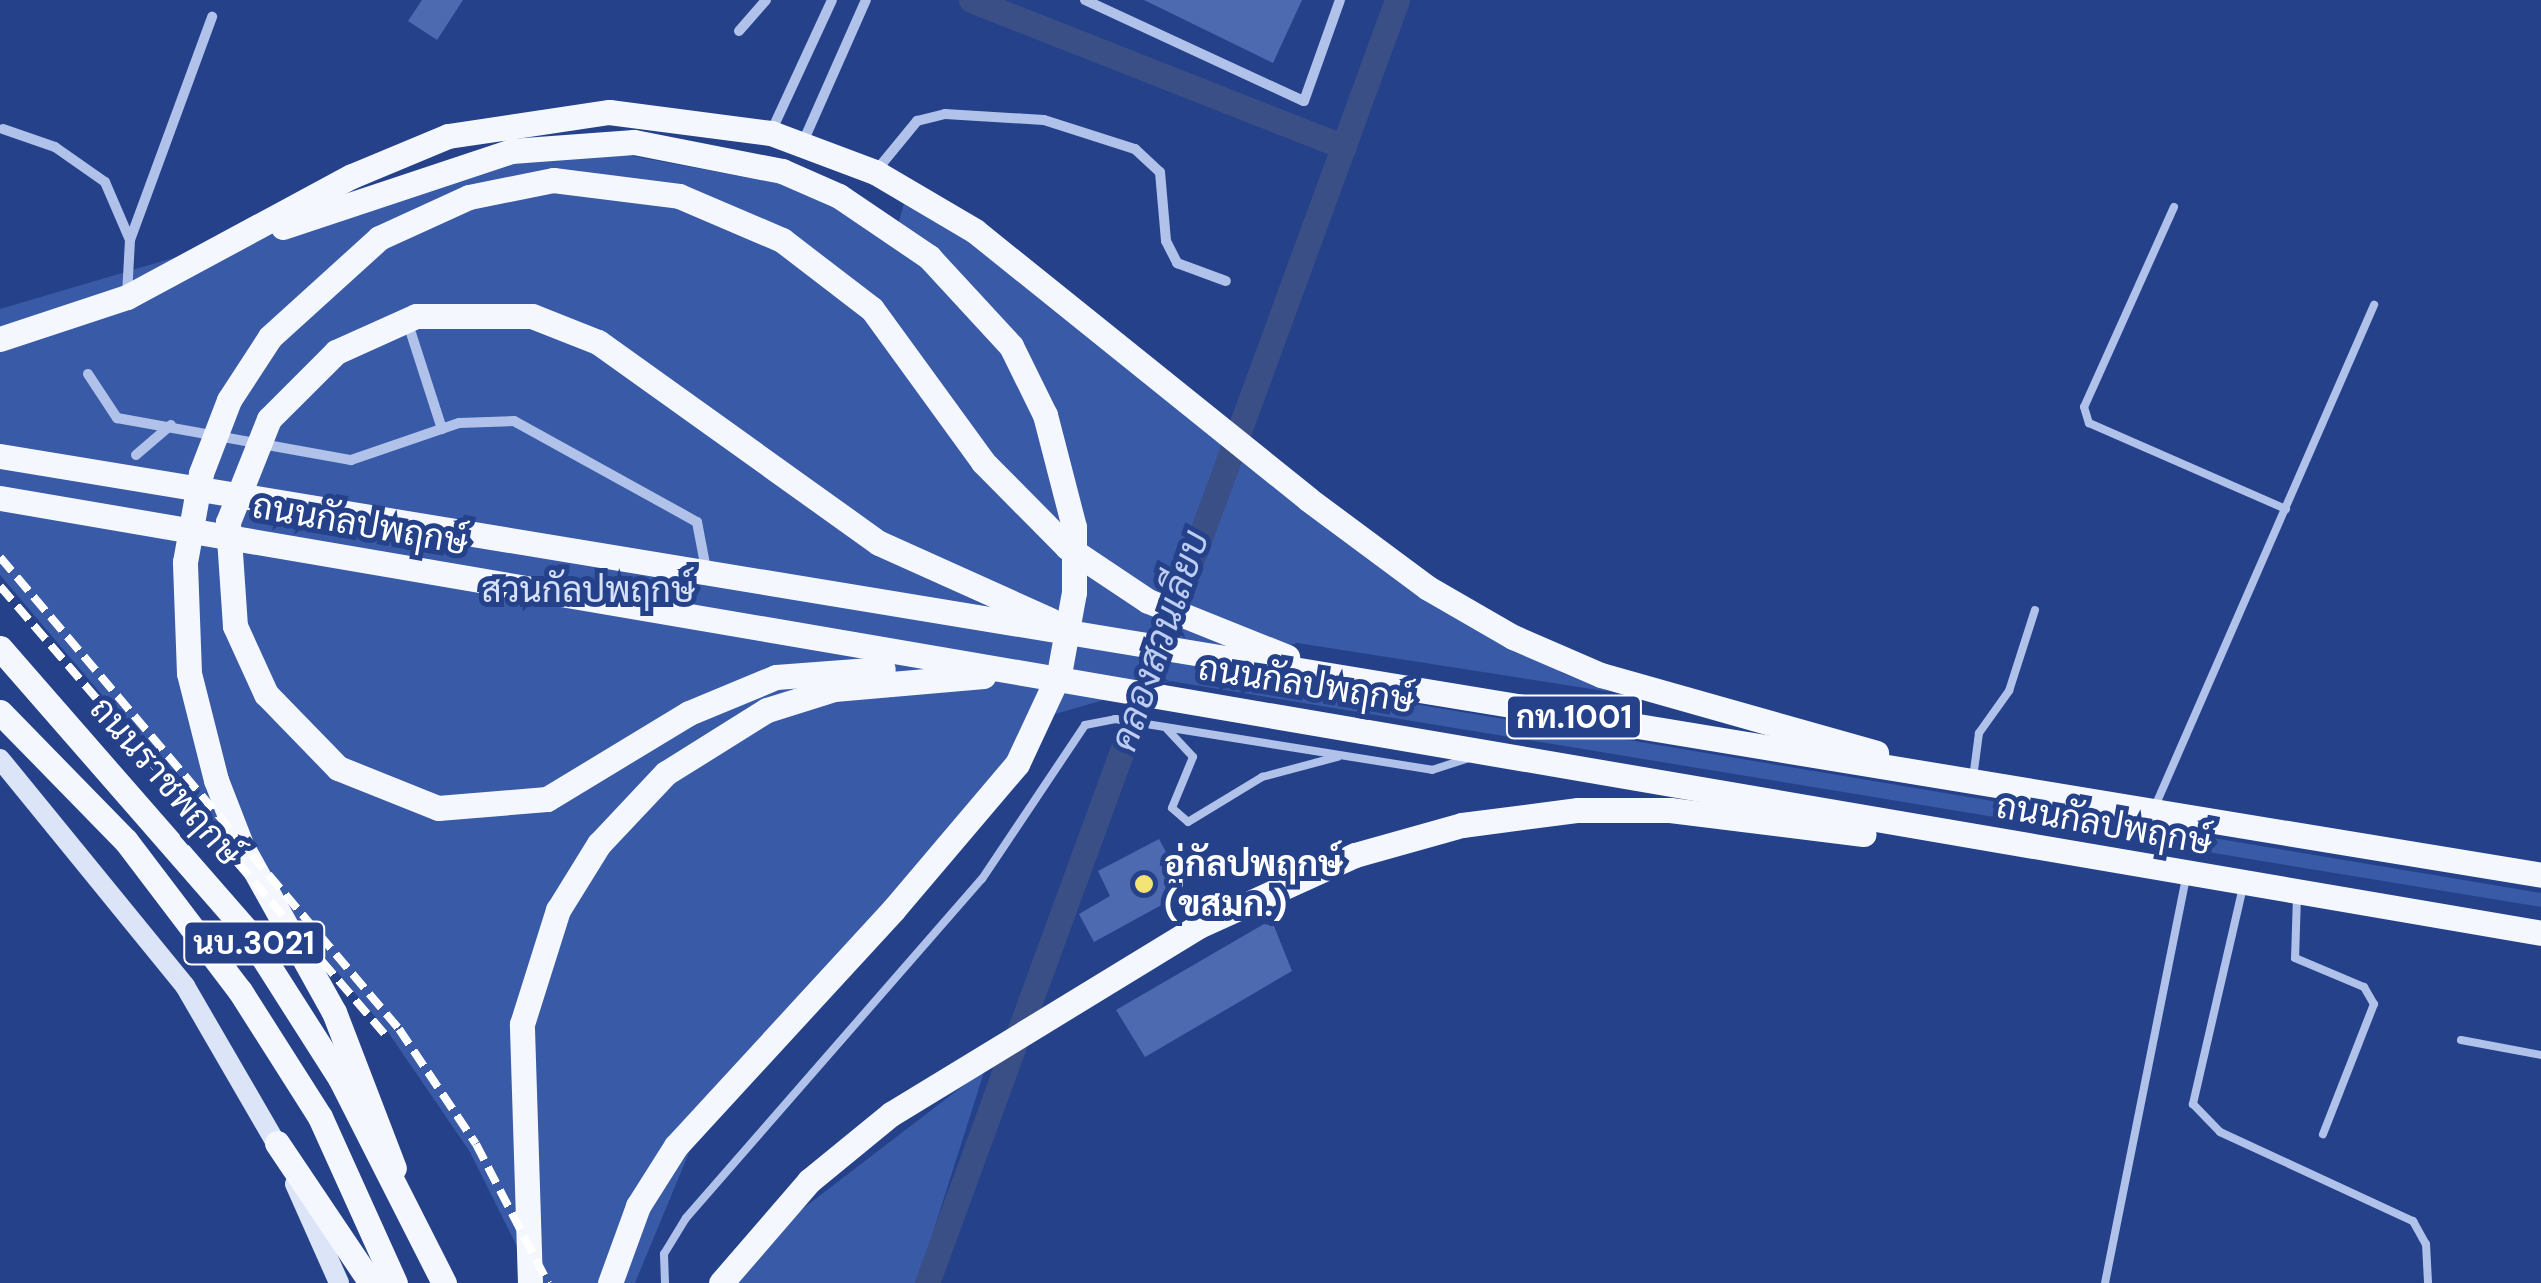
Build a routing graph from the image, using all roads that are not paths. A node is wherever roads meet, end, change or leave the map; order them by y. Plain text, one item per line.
1 (766, 0) edge
2 (832, 0) edge
3 (866, 0) edge
4 (1085, 0) edge
5 (1340, 0) edge
6 (212, 17) dead end
7 (739, 30) dead end
8 (3, 129) dead end
9 (771, 133) junction
10 (802, 142) junction
11 (875, 172) junction
12 (2174, 207) dead end
13 (130, 240) junction
14 (222, 250) junction
15 (1226, 282) dead end
16 (127, 297) junction
17 (2374, 305) dead end
18 (412, 334) dead end
19 (0, 339) edge
20 (88, 374) dead end
21 (170, 424) junction
22 (442, 428) junction
23 (136, 455) dead end
24 (0, 456) edge
25 (0, 498) edge
26 (2286, 509) junction
27 (706, 577) junction
28 (2034, 610) dead end
29 (1121, 643) junction
30 (0, 648) edge
31 (1023, 673) junction
32 (1394, 687) junction
33 (0, 712) edge
34 (1160, 726) junction
35 (1481, 749) junction
36 (1342, 756) junction
37 (0, 760) edge
38 (1972, 782) junction
39 (2152, 813) junction
40 (2098, 858) junction
41 (2540, 871) edge
42 (2187, 874) junction
43 (2244, 883) junction
44 (2298, 892) junction
45 (2541, 932) edge
46 (2461, 1040) dead end
47 (2541, 1055) edge
48 (2323, 1134) dead end
49 (277, 1143) junction
50 (340, 1283) edge
51 (371, 1283) edge
52 (396, 1283) edge
53 (428, 1283) edge
54 (444, 1283) edge
55 (530, 1283) edge
56 (610, 1283) edge
57 (664, 1283) edge
58 (720, 1283) edge
59 (2105, 1283) edge
60 (2428, 1283) edge

1 - 7 street
2 - 9 street
3 - 10 street
4 - 5 street
6 - 13 street
8 - 13 street
9 - 10 main road
9 - 14 main road
10 - 11 main road
11 - 15 street
11 - 38 main road
12 - 26 lane
13 - 16 street
14 - 16 main road
14 - 56 main road, bridge
16 - 19 main road
17 - 26 lane
18 - 22 street
20 - 21 street
21 - 22 street
21 - 23 street
22 - 27 street
24 - 27 main road, ถนนกัลปพฤกษ์ / กท.1001
25 - 31 main road, ถนนกัลปพฤกษ์ / กท.1001
26 - 39 lane
27 - 29 main road, ถนนกัลปพฤกษ์ / กท.1001
28 - 38 lane
29 - 31 main road, bridge
29 - 32 main road, ถนนกัลปพฤกษ์ / กท.1001
30 - 54 main road, ถนนราชพฤกษ์ / นบ.3021, bridge
31 - 35 main road, ถนนกัลปพฤกษ์ / กท.1001
31 - 55 main road
32 - 38 main road, ถนนกัลปพฤกษ์ / กท.1001
32 - 53 main road, bridge
33 - 52 main road, ถนนราชพฤกษ์ / นบ.3021
34 - 36 lane
34 - 36 lane
34 - 57 lane
35 - 36 lane
35 - 40 main road, ถนนกัลปพฤกษ์ / กท.1001
37 - 49 main road, นบ.3021
38 - 39 main road, ถนนกัลปพฤกษ์ / กท.1001
39 - 41 main road, ถนนกัลปพฤกษ์ / กท.1001
40 - 42 main road, ถนนกัลปพฤกษ์ / กท.1001
40 - 58 main road
42 - 43 main road, ถนนกัลปพฤกษ์ / กท.1001
42 - 59 lane
43 - 44 main road, ถนนกัลปพฤกษ์ / กท.1001
43 - 60 lane
44 - 45 main road, ถนนกัลปพฤกษ์ / กท.1001
44 - 48 lane
46 - 47 lane
49 - 50 main road, นบ.3021
49 - 51 main road

